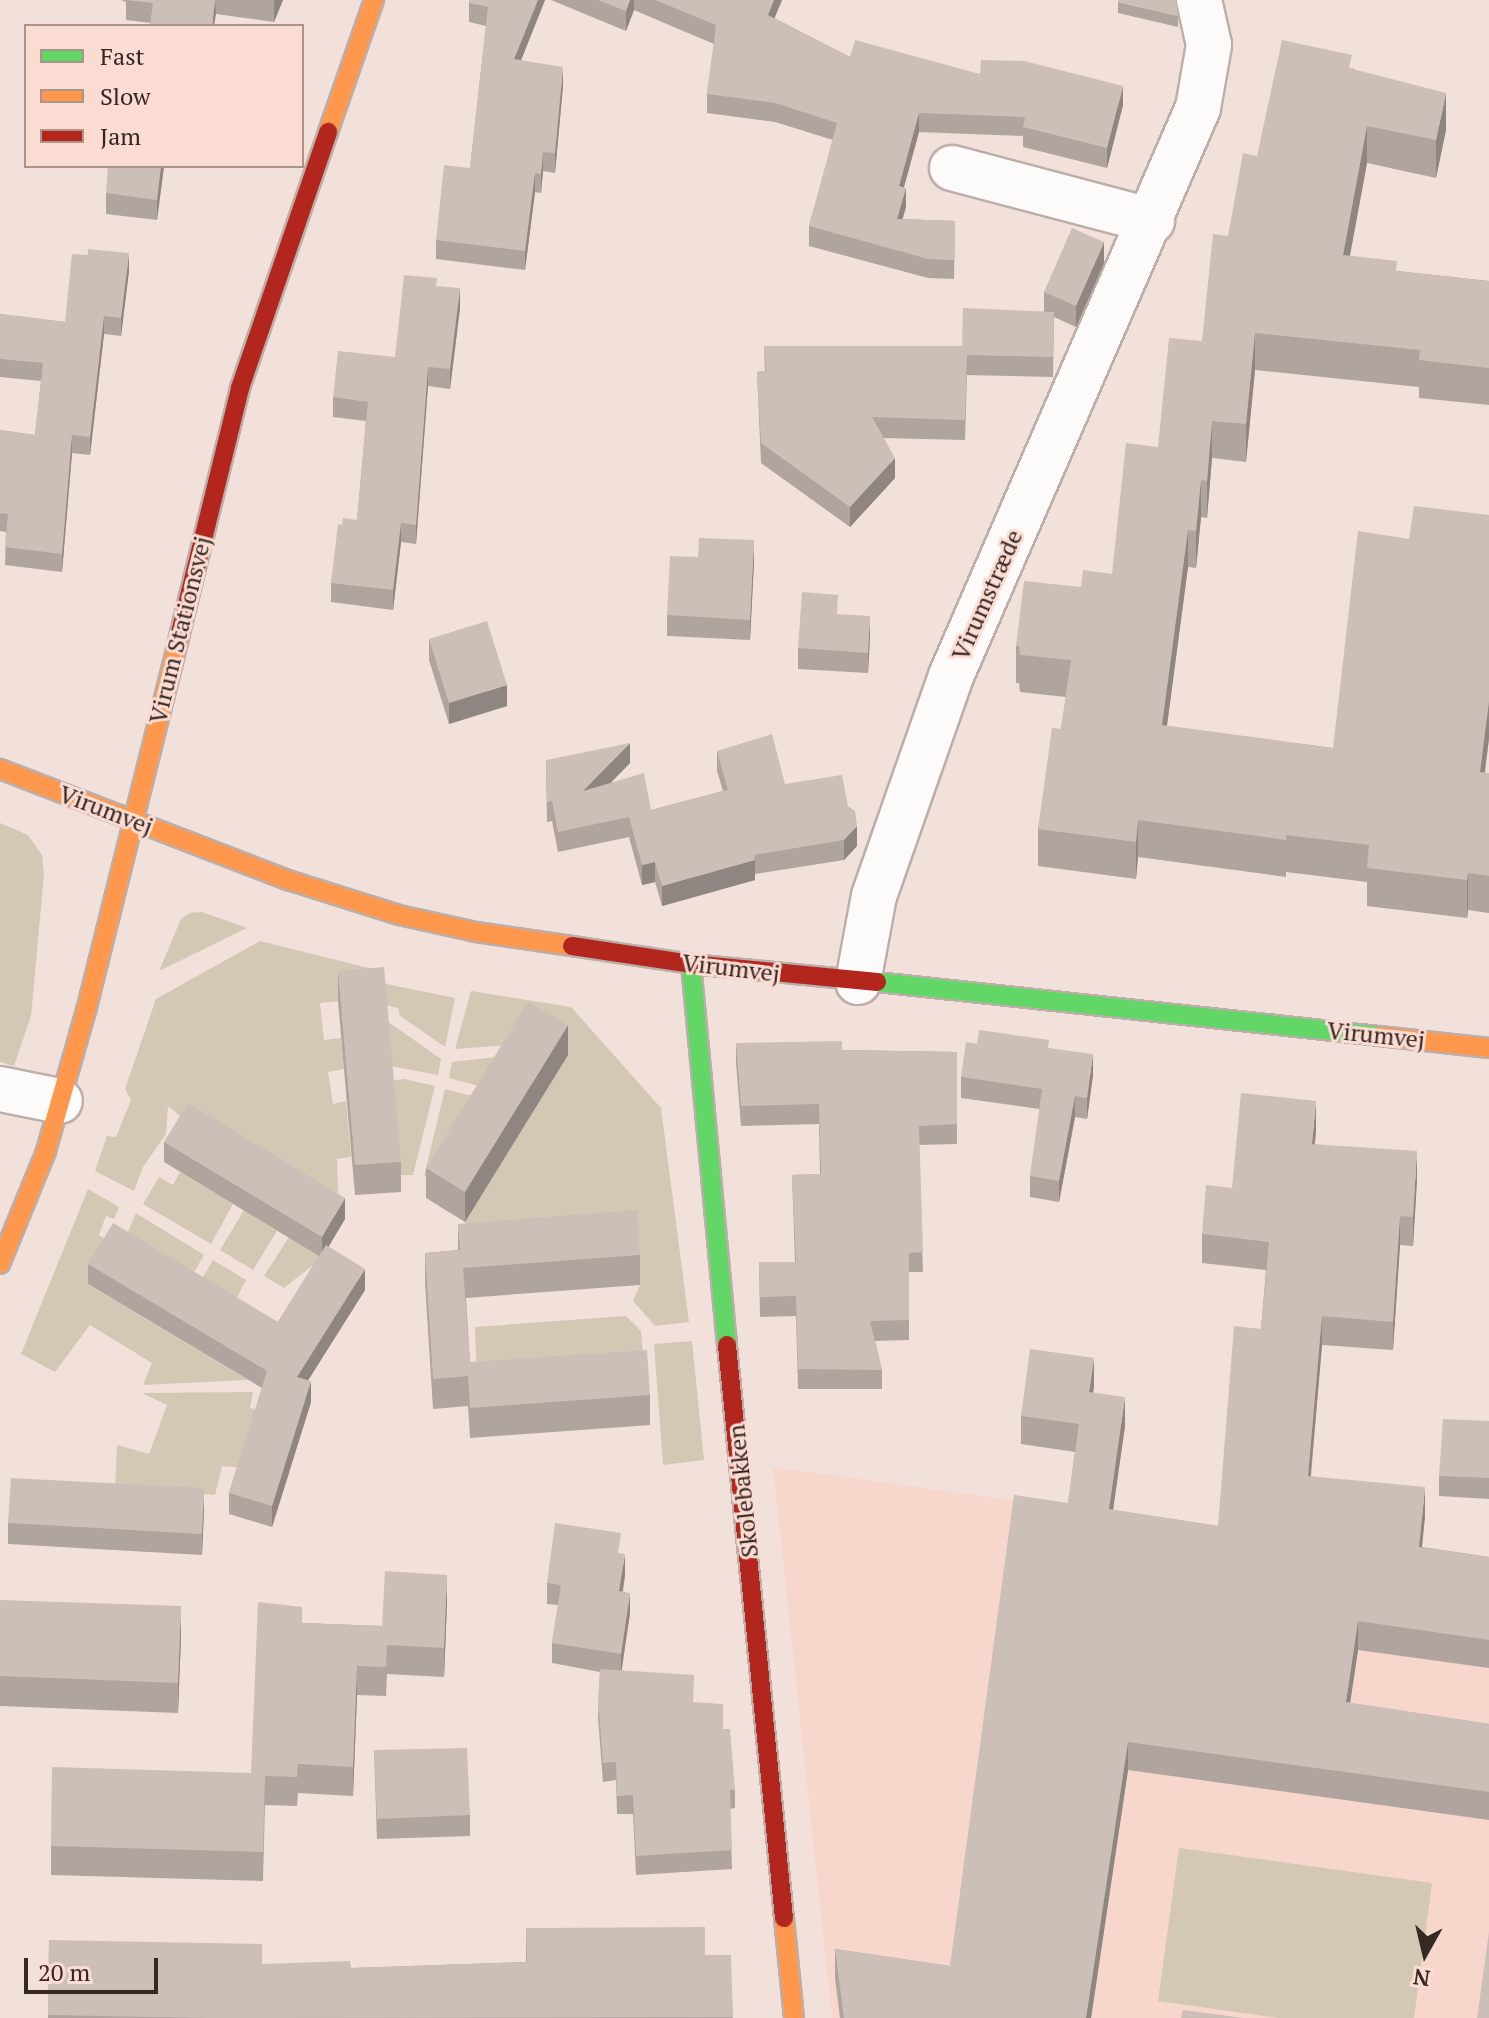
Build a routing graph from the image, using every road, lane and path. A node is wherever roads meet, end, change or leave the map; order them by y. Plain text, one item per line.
1 (374, 0) edge
2 (1199, 0) edge
3 (952, 168) dead end
4 (1152, 221) junction
5 (0, 769) edge
6 (134, 821) junction
7 (691, 964) junction
8 (858, 982) junction
9 (1489, 1048) edge
10 (0, 1089) edge
11 (60, 1101) junction
12 (0, 1264) edge
13 (794, 2018) edge

1 - 6 street, Virum Stationsvej
2 - 4 street, Virumstræde
3 - 4 street
4 - 8 street, Virumstræde
5 - 6 street, Virumvej
6 - 7 street, Virumvej
6 - 11 street, Virum Stationsvej
7 - 8 street, Virumvej
7 - 13 street, Skolebakken
8 - 9 street, Virumvej
10 - 11 street
11 - 12 street, Virum Stationsvej

